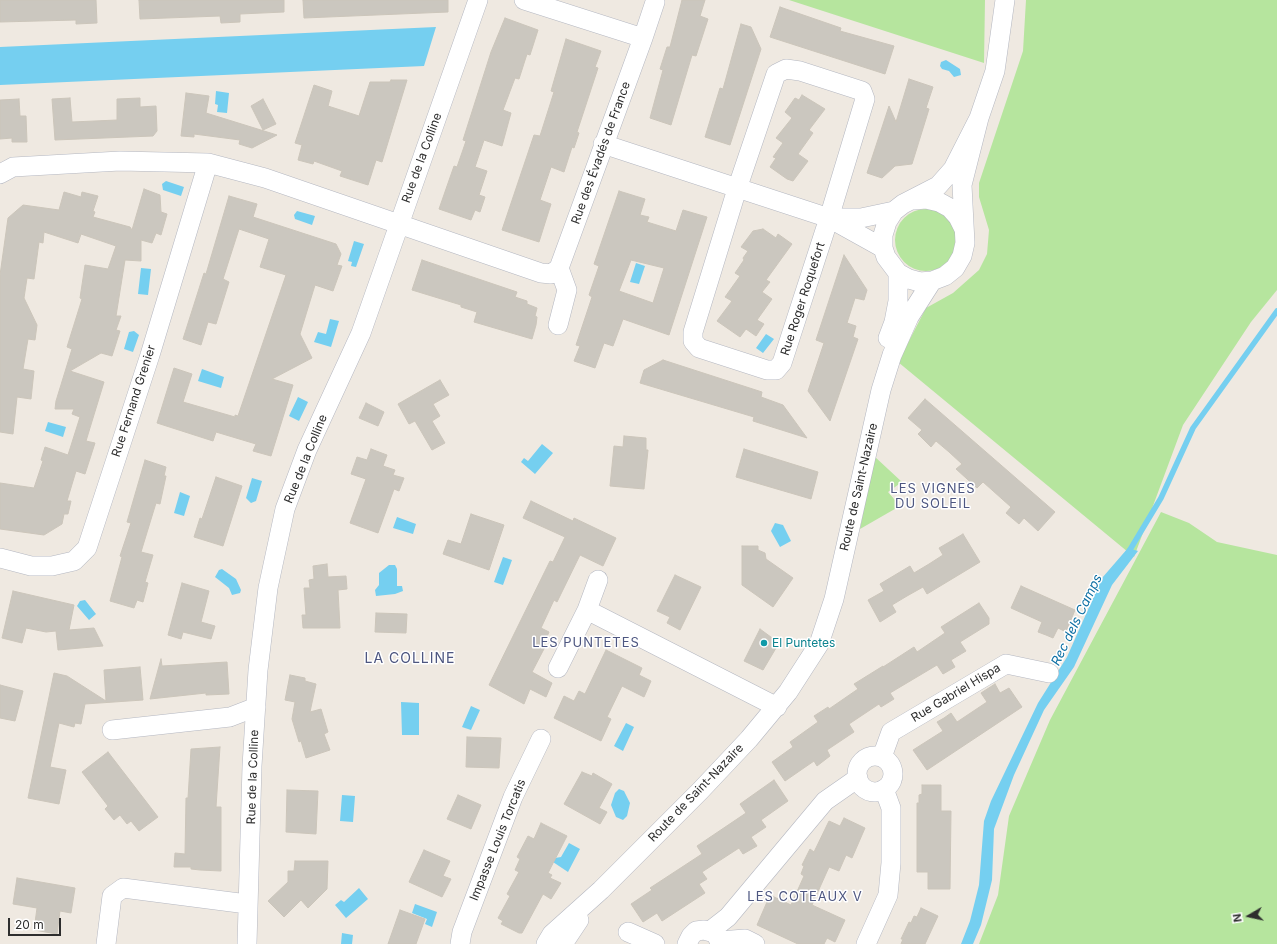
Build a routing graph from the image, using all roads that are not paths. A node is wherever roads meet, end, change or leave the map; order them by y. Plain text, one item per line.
1 (478, 0) edge
2 (524, 0) edge
3 (1005, 0) edge
4 (655, 2) dead end
5 (643, 38) junction
6 (979, 118) junction
7 (603, 144) junction
8 (208, 163) junction
9 (0, 174) edge
10 (737, 189) junction
11 (914, 200) junction
12 (894, 212) junction
13 (829, 218) junction
14 (399, 224) junction
15 (964, 229) junction
16 (883, 248) junction
17 (559, 268) junction
18 (898, 273) junction
19 (932, 281) junction
20 (558, 324) dead end
21 (0, 558) edge
22 (598, 580) dead end
23 (587, 610) junction
24 (558, 668) dead end
25 (1049, 672) dead end
26 (782, 700) junction
27 (256, 707) junction
28 (112, 730) dead end
29 (541, 739) dead end
30 (882, 757) junction
31 (858, 778) junction
32 (884, 789) junction
33 (601, 890) junction
34 (247, 904) junction
35 (628, 932) dead end
36 (717, 938) edge
37 (106, 944) edge
38 (247, 944) edge
39 (460, 944) edge
40 (546, 944) edge
41 (563, 944) edge
42 (654, 944) edge
43 (687, 944) edge
44 (754, 944) edge
45 (866, 944) edge

1 - 14 street, Rue de la Colline
2 - 5 street
3 - 6 street
4 - 5 street, Rue des Évadés de France
5 - 7 street, Rue des Évadés de France
6 - 11 street
6 - 15 street
7 - 10 street
7 - 17 street, Rue des Évadés de France
8 - 9 street
8 - 14 street
8 - 21 street, Rue Fernand Grenier
10 - 13 street
10 - 13 street, Rue Roger Roquefort
10 - 13 street, Rue Roger Roquefort
11 - 12 street
11 - 15 street
12 - 13 street
12 - 16 street
13 - 16 street
14 - 17 street
14 - 27 street, Rue de la Colline
15 - 19 street
16 - 18 street
17 - 20 street
18 - 19 street
18 - 26 street, Route de Saint-Nazaire
19 - 26 street, Route de Saint-Nazaire
22 - 23 street
23 - 24 street
23 - 26 street
25 - 30 street, Rue Gabriel Hispa
26 - 33 street, Route de Saint-Nazaire
27 - 28 street
27 - 34 street, Rue de la Colline
29 - 39 street, Impasse Louis Torcatis
30 - 31 street
30 - 32 street
31 - 32 street
31 - 36 street
32 - 45 street
33 - 40 street, Route de Saint-Nazaire
33 - 41 street, Route de Saint-Nazaire
34 - 37 street
34 - 38 street, Rue de la Colline
35 - 42 street
36 - 43 street
36 - 44 street

